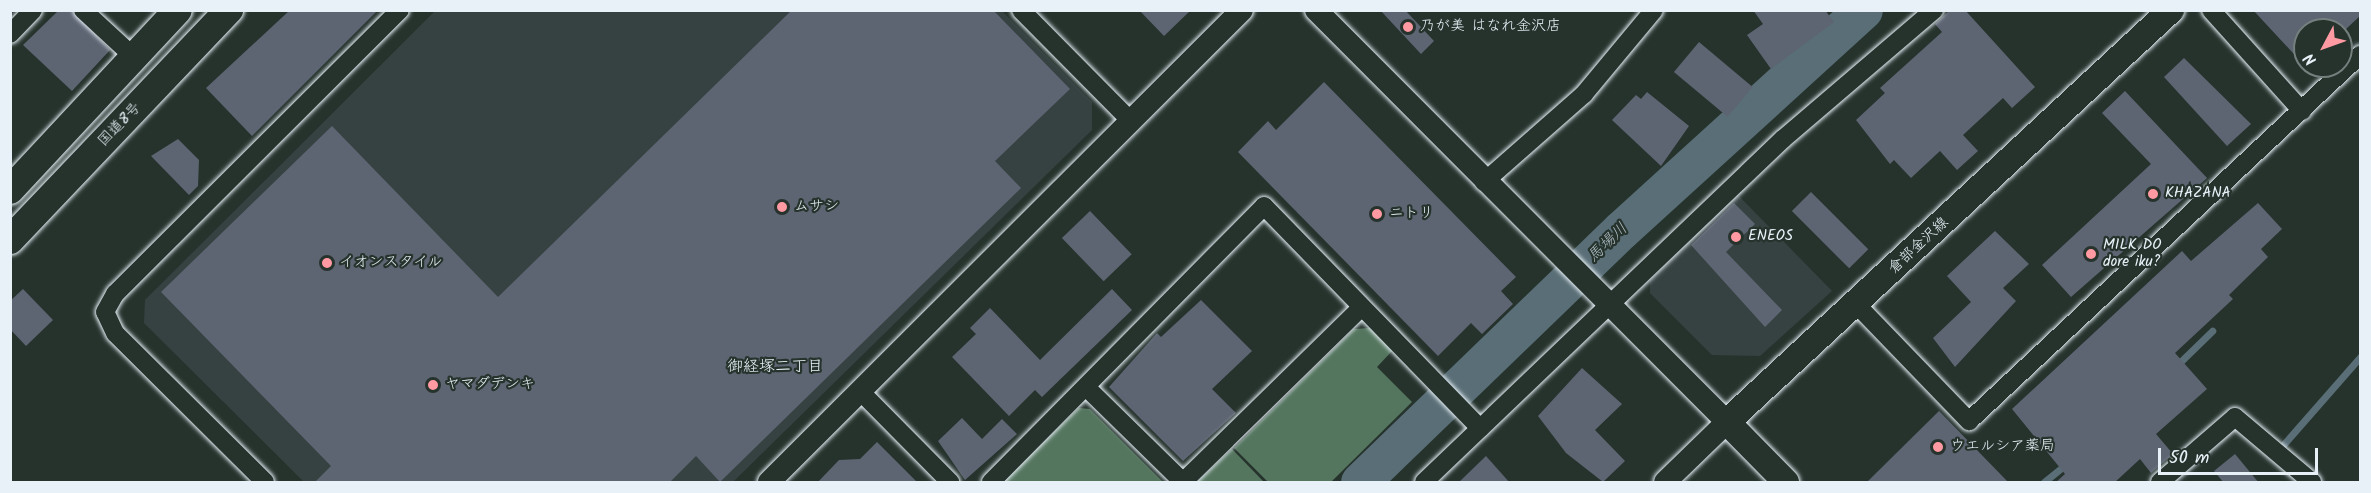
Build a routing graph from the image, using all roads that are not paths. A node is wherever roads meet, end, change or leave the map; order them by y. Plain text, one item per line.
1 (33, 10) edge
2 (82, 10) edge
3 (178, 10) edge
4 (229, 10) edge
5 (400, 10) edge
6 (1021, 10) edge
7 (1242, 10) edge
8 (1316, 10) edge
9 (1654, 10) edge
10 (1934, 10) edge
11 (2171, 10) edge
12 (2211, 10) edge
13 (10, 34) edge
14 (2361, 55) edge
15 (134, 57) junction
16 (2302, 111) junction
17 (1131, 121) junction
18 (1484, 182) junction
19 (10, 190) edge
20 (10, 240) edge
21 (1856, 304) junction
22 (1606, 306) junction
23 (1362, 307) junction
24 (1087, 388) junction
25 (861, 392) junction
26 (1728, 422) junction
27 (1480, 428) junction
28 (265, 483) edge
29 (769, 483) edge
30 (950, 483) edge
31 (991, 483) edge
32 (1424, 483) edge
33 (1665, 483) edge
34 (1786, 483) edge
35 (2160, 483) edge
36 (2312, 483) edge

1 - 13 street
2 - 15 street
3 - 15 highway
4 - 20 highway, 国道8号
5 - 28 street
6 - 17 street
7 - 17 street
8 - 18 street
9 - 18 street
10 - 22 street
11 - 21 main road, 倉部金沢線
12 - 16 street
14 - 16 street
15 - 19 highway
16 - 21 street
17 - 25 street
18 - 22 street
21 - 26 main road, 倉部金沢線
22 - 26 street
22 - 27 street
23 - 24 street
23 - 24 street
23 - 27 street
24 - 31 street
25 - 29 street
25 - 30 street
26 - 33 street
26 - 34 main road
27 - 32 street
35 - 36 street

